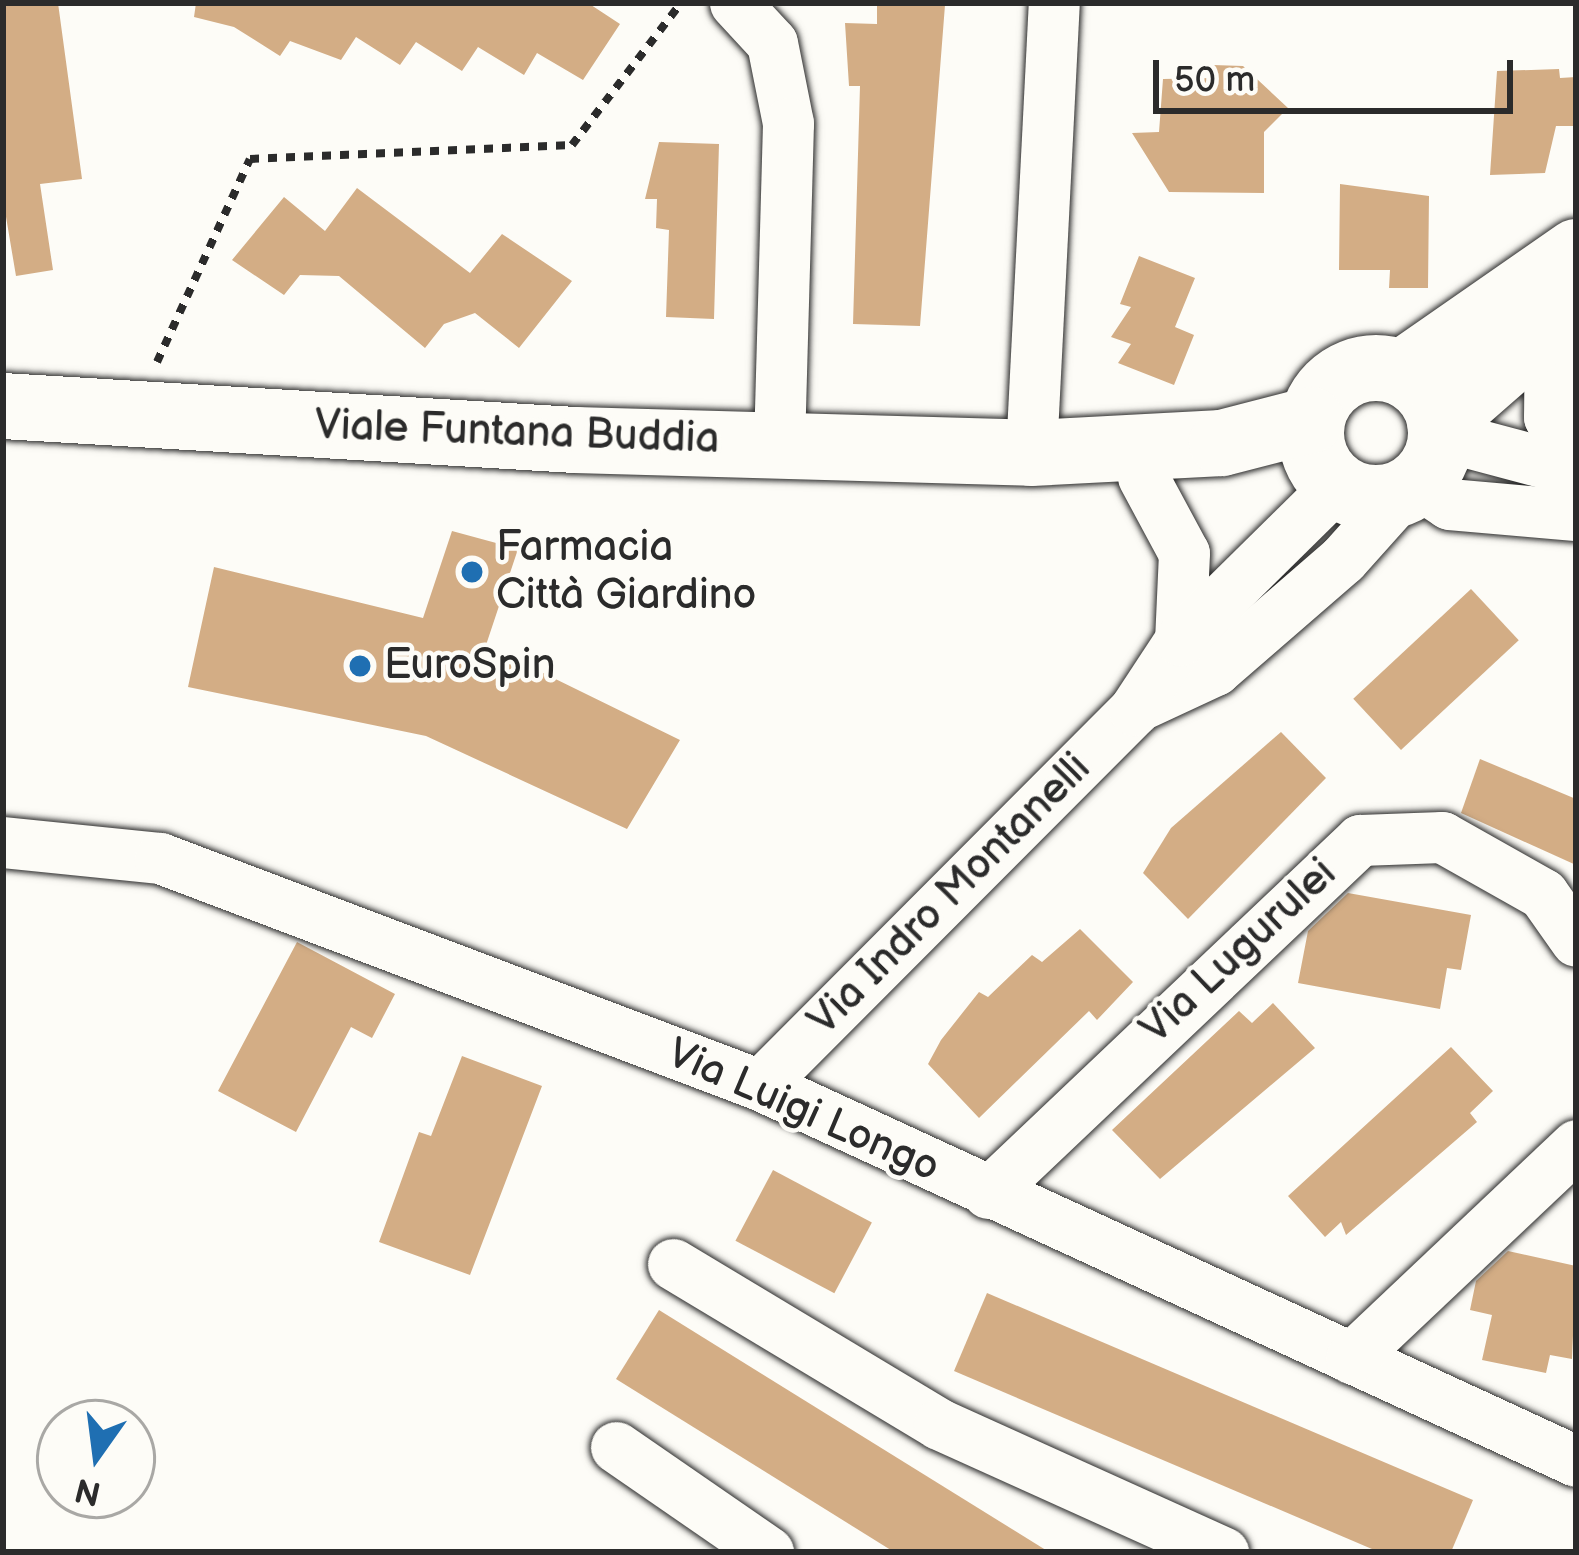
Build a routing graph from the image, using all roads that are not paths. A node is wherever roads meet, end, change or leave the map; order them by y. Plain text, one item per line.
1 (735, 3) edge
2 (1054, 3) edge
3 (1576, 251) edge
4 (1563, 314) edge
5 (3, 406) edge
6 (1421, 441) junction
7 (779, 442) junction
8 (1031, 453) junction
9 (1326, 461) junction
10 (1576, 468) edge
11 (1143, 477) junction
12 (1576, 515) edge
13 (1180, 640) junction
14 (1139, 705) junction
15 (3, 842) edge
16 (1576, 941) edge
17 (760, 1085) junction
18 (1576, 1145) edge
19 (988, 1193) junction
20 (673, 1264) dead end
21 (1351, 1358) junction
22 (616, 1447) dead end
23 (1576, 1461) edge
24 (768, 1552) edge
25 (1222, 1552) edge

1 - 7 street
2 - 8 street
3 - 6 main road
4 - 6 main road
4 - 10 street
5 - 7 main road, Viale Funtana Buddia
6 - 9 main road
6 - 9 main road
6 - 10 street
6 - 12 street
6 - 14 street, Via Indro Montanelli
7 - 8 main road, Viale Funtana Buddia
8 - 9 main road, Viale Funtana Buddia
8 - 11 main road, Viale Funtana Buddia
9 - 11 main road, Viale Funtana Buddia
9 - 13 street, Via Indro Montanelli
11 - 13 street, Via Indro Montanelli
13 - 14 street, Via Indro Montanelli
14 - 17 street, Via Indro Montanelli
15 - 17 street, Via Luigi Longo
16 - 19 street, Via Lugurulei
17 - 19 street, Via Luigi Longo
18 - 21 street
19 - 21 street, Via Luigi Longo
20 - 25 street
21 - 23 street, Via Luigi Longo
22 - 24 street

